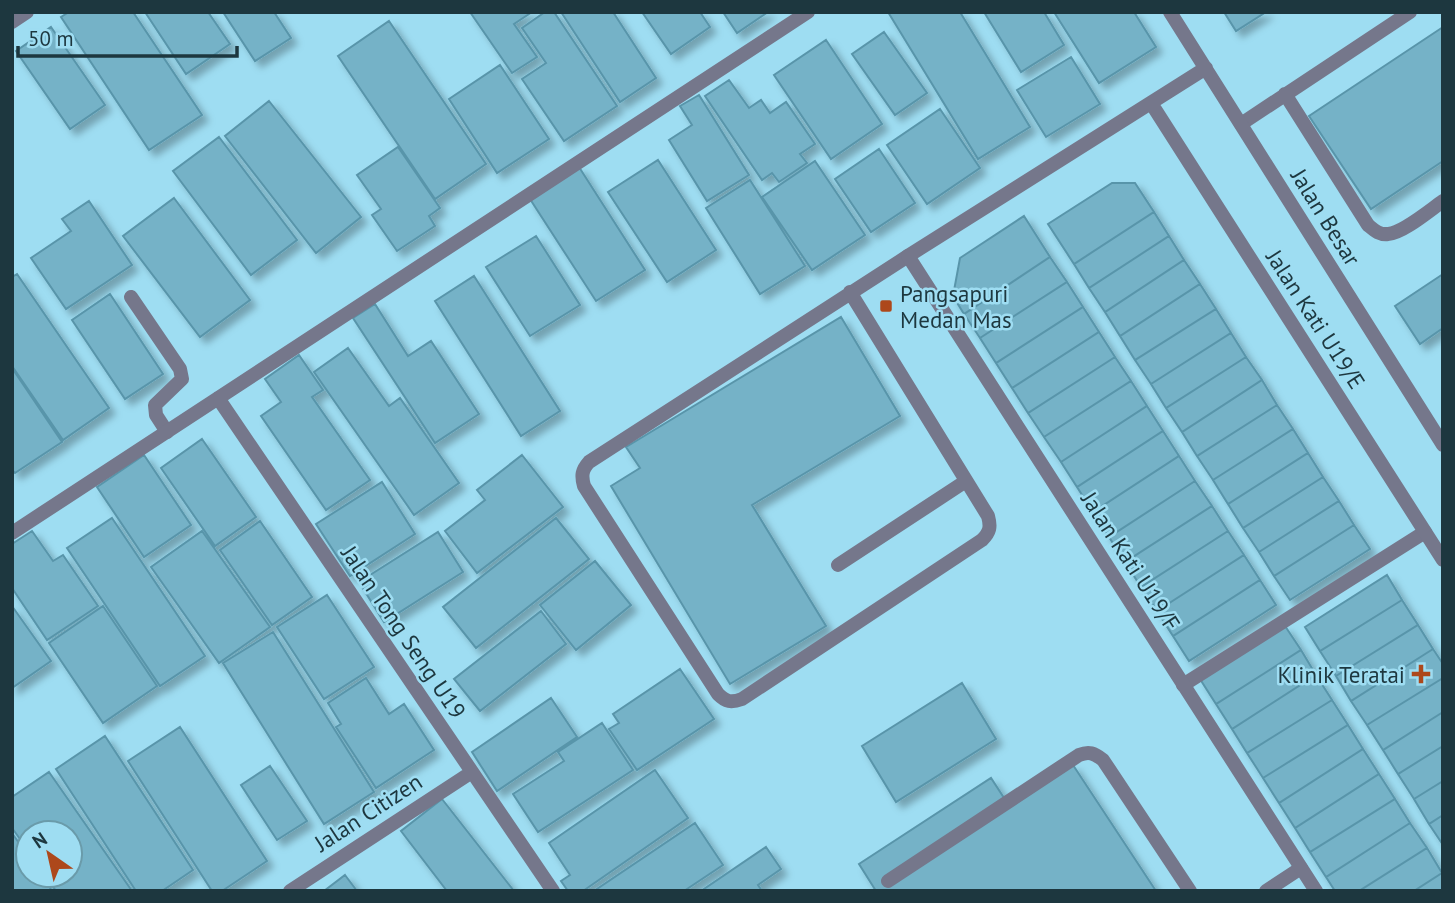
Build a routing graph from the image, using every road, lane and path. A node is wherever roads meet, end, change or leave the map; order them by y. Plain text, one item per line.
1 (27, 12) edge
2 (808, 12) edge
3 (1170, 12) edge
4 (1410, 12) edge
5 (12, 22) edge
6 (1206, 68) junction
7 (1285, 94) junction
8 (1151, 103) junction
9 (1241, 124) junction
10 (1443, 201) edge
11 (908, 256) junction
12 (850, 292) junction
13 (131, 297) dead end
14 (218, 398) junction
15 (167, 432) junction
16 (1443, 445) edge
17 (966, 481) junction
18 (1425, 532) junction
19 (12, 533) edge
20 (1443, 560) edge
21 (838, 565) dead end
22 (1183, 685) junction
23 (472, 772) junction
24 (1301, 868) junction
25 (888, 881) dead end
26 (290, 891) edge
27 (553, 891) edge
28 (1190, 891) edge
29 (1266, 891) edge
30 (1316, 891) edge

1 - 5 street
2 - 14 street
3 - 6 street, Jalan Besar
4 - 7 street
6 - 8 street
6 - 9 street, Jalan Besar
7 - 9 street
7 - 10 street
8 - 11 street
8 - 18 street, Jalan Kati U19/E
9 - 16 street, Jalan Besar
11 - 12 street
11 - 22 street, Jalan Kati U19/F
12 - 17 street
12 - 17 street
13 - 15 street
14 - 15 street
14 - 23 street, Jalan Tong Seng U19
15 - 19 street
17 - 21 street
18 - 20 street, Jalan Kati U19/E
18 - 22 street
22 - 24 street, Jalan Kati U19/F
23 - 26 street, Jalan Citizen
23 - 27 street, Jalan Tong Seng U19
24 - 29 street
24 - 30 street, Jalan Kati U19/F
25 - 28 street

